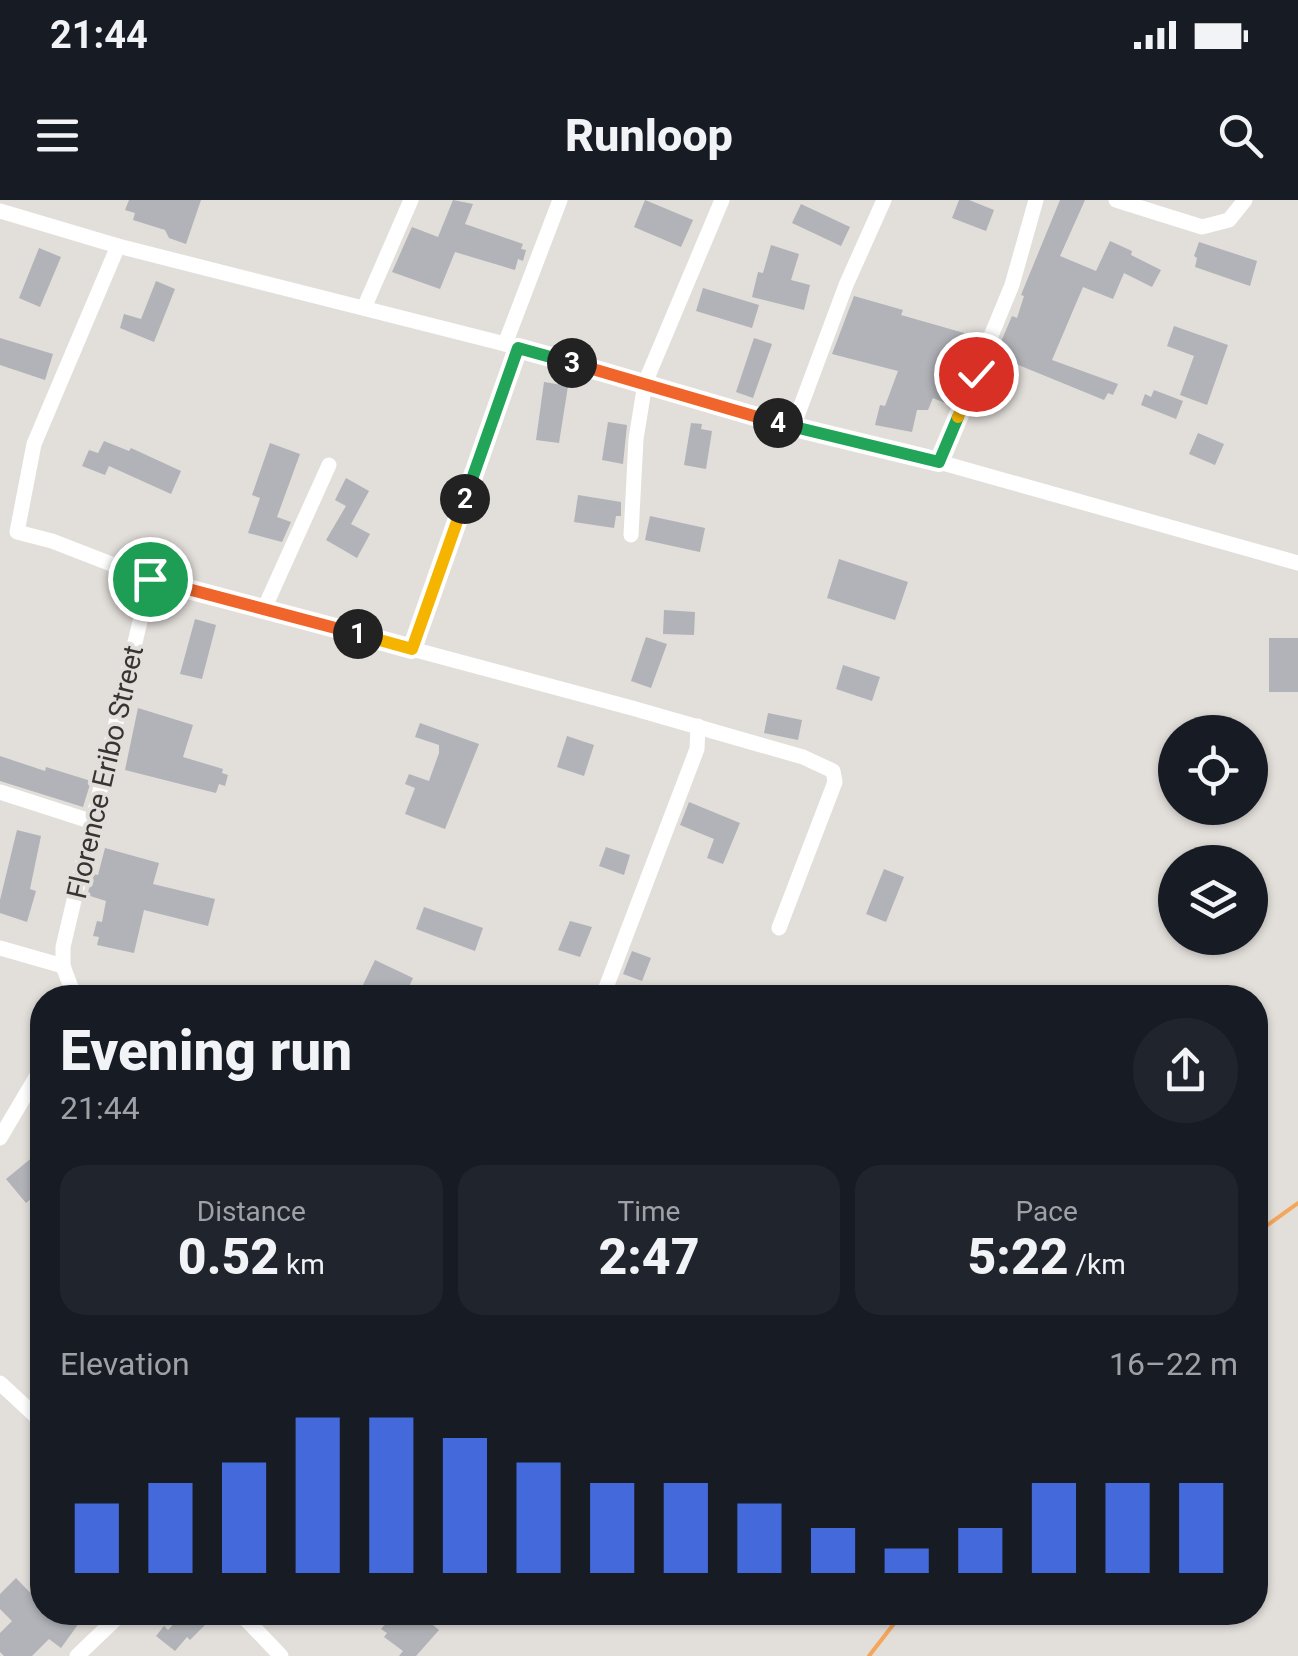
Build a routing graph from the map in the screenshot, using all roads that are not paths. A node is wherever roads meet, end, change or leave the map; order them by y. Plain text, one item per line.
1 (411, 200) edge
2 (560, 200) edge
3 (722, 200) edge
4 (884, 200) edge
5 (1036, 200) edge
6 (1116, 200) edge
7 (1245, 200) edge
8 (0, 210) edge
9 (118, 246) junction
10 (364, 308) junction
11 (512, 346) junction
12 (645, 382) junction
13 (793, 427) junction
14 (939, 462) junction
15 (330, 465) dead end
16 (0, 528) edge
17 (17, 532) junction
18 (631, 534) dead end
19 (1298, 563) edge
20 (150, 579) junction
21 (264, 609) junction
22 (412, 649) junction
23 (698, 726) junction
24 (0, 792) edge
25 (93, 822) junction
26 (778, 928) dead end
27 (0, 948) edge
28 (63, 966) junction
29 (70, 985) edge
30 (607, 985) edge
31 (30, 1087) edge
32 (0, 1138) edge
33 (0, 1383) edge
34 (30, 1411) edge
35 (109, 1625) edge
36 (251, 1625) edge
37 (78, 1656) edge
38 (281, 1656) edge

1 - 10 street
2 - 11 street
3 - 12 street
4 - 13 street
5 - 14 street
6 - 7 street
8 - 9 street
9 - 10 street
9 - 17 street
10 - 11 street
11 - 12 street
11 - 22 street
12 - 13 street
12 - 18 street
13 - 14 street
14 - 19 street
15 - 21 street
16 - 17 street
17 - 20 street
20 - 21 street
20 - 25 street, Florence Eribo Street
21 - 22 street
22 - 23 street
23 - 26 street
23 - 30 street
24 - 25 street
25 - 28 street, Florence Eribo Street
27 - 28 street
28 - 29 street
31 - 32 street
33 - 34 street
35 - 37 street
36 - 38 street

